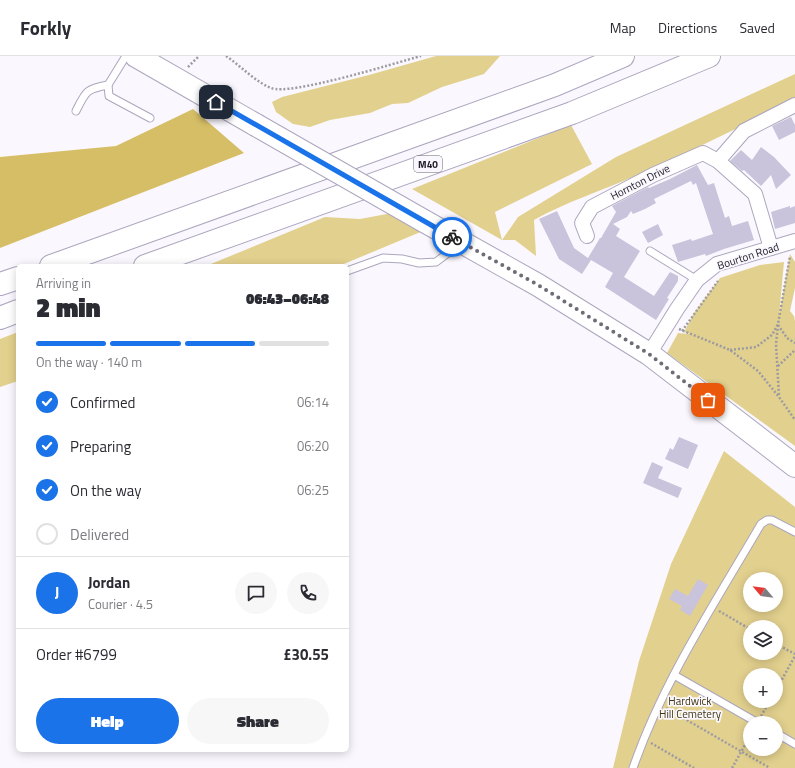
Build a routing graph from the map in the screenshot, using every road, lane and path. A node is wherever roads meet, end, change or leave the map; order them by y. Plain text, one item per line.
1 (126, 56) edge
2 (136, 56) edge
3 (226, 56) edge
4 (420, 56) edge
5 (622, 56) edge
6 (709, 56) edge
7 (108, 84) junction
8 (794, 108) edge
9 (76, 111) dead end
10 (150, 118) dead end
11 (718, 161) junction
12 (587, 236) dead end
13 (459, 241) junction
14 (793, 246) edge
15 (771, 248) junction
16 (650, 251) dead end
17 (783, 257) dead end
18 (57, 264) edge
19 (151, 264) edge
20 (349, 270) edge
21 (720, 278) dead end
22 (16, 279) edge
23 (697, 280) junction
24 (0, 284) edge
25 (16, 313) edge
26 (0, 318) edge
27 (778, 324) junction
28 (667, 325) junction
29 (682, 331) junction
30 (795, 342) edge
31 (730, 350) junction
32 (795, 350) edge
33 (649, 354) junction
34 (778, 366) junction
35 (779, 397) junction
36 (795, 420) edge
37 (795, 466) edge
38 (795, 532) edge
39 (713, 607) junction
40 (743, 625) edge
41 (783, 648) edge
42 (795, 655) edge
43 (674, 674) junction
44 (783, 677) edge
45 (658, 704) junction
46 (746, 716) edge
47 (783, 737) edge
48 (643, 739) junction
49 (795, 744) edge
50 (743, 748) edge
51 (741, 752) junction
52 (633, 768) edge
53 (694, 768) edge
54 (732, 768) edge
55 (770, 768) edge

1 - 7 lane
2 - 13 highway, bridge
3 - 4 path
5 - 18 highway
6 - 19 highway, M40
7 - 9 lane
7 - 10 lane
8 - 11 street
11 - 12 street, Hornton Drive
11 - 15 street, Hornton Drive
13 - 20 lane
13 - 33 highway
14 - 15 street, Bourton Road
14 - 17 path
14 - 27 path
15 - 23 street, Bourton Road
16 - 23 lane
21 - 29 path
22 - 24 highway
23 - 28 street, Bourton Road
25 - 26 highway
27 - 30 path
27 - 31 path
27 - 34 path
28 - 29 path
28 - 33 street, Bourton Road
29 - 31 path
31 - 35 path
32 - 34 path
33 - 37 highway
34 - 35 path
35 - 36 path
38 - 39 lane
39 - 40 path
39 - 43 lane
41 - 42 path
42 - 44 path
43 - 45 lane
43 - 46 lane
45 - 48 lane
45 - 51 path
47 - 49 lane
48 - 52 lane
48 - 53 path
50 - 51 path
51 - 54 path
51 - 55 path

